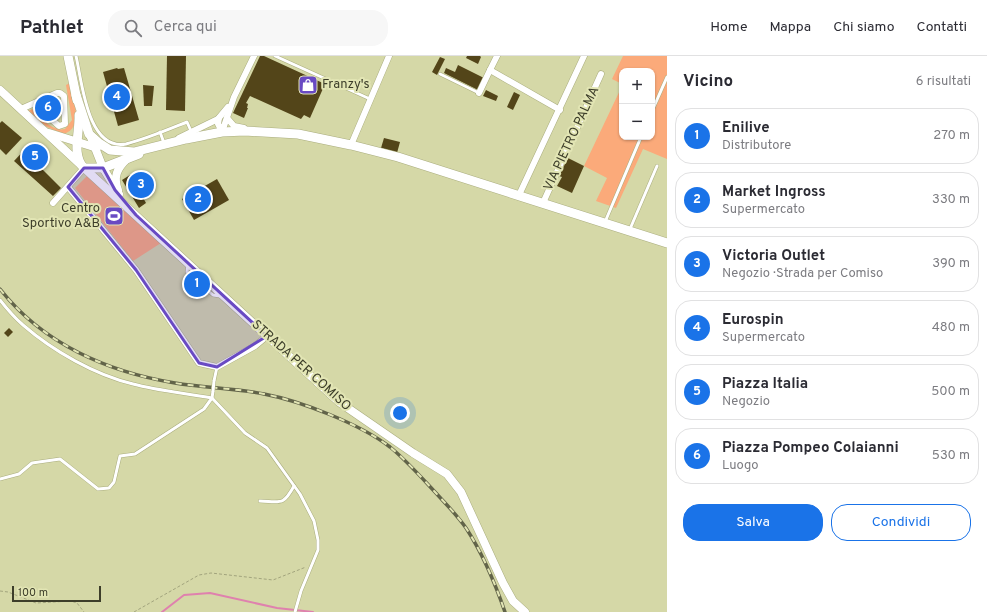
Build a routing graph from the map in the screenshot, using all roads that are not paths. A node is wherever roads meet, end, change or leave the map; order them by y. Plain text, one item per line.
1 (68, 56) edge
2 (76, 56) edge
3 (254, 56) edge
4 (275, 56) edge
5 (389, 56) edge
6 (497, 56) edge
7 (584, 56) edge
8 (490, 70) junction
9 (440, 74) dead end
10 (601, 74) dead end
11 (667, 77) edge
12 (663, 86) junction
13 (667, 88) edge
14 (0, 90) edge
15 (479, 93) joint
16 (76, 95) junction
17 (234, 97) junction
18 (372, 100) junction
19 (34, 104) junction
20 (655, 105) edge
21 (21, 110) junction
22 (560, 110) junction
23 (219, 118) junction
24 (227, 118) junction
25 (79, 122) junction
26 (38, 126) junction
27 (190, 131) junction
28 (160, 132) junction
29 (222, 132) junction
30 (259, 132) junction
31 (89, 134) junction
32 (60, 138) junction
33 (640, 140) edge
34 (78, 143) junction
35 (169, 143) junction
36 (351, 145) junction
37 (110, 150) junction
38 (96, 151) junction
39 (78, 159) junction
40 (127, 159) junction
41 (657, 166) dead end
42 (84, 168) junction
43 (103, 168) junction
44 (68, 187) junction
45 (519, 195) junction
46 (121, 197) junction
47 (53, 203) dead end
48 (543, 203) junction
49 (136, 215) junction
50 (604, 224) junction
51 (629, 233) junction
52 (667, 244) edge
53 (0, 300) edge
54 (267, 336) junction
55 (217, 367) junction
56 (212, 398) junction
57 (0, 479) edge
58 (294, 486) junction
59 (260, 501) dead end
60 (295, 612) edge
61 (525, 612) edge

1 - 16 main road
2 - 28 lane
3 - 17 street
4 - 18 lane
5 - 18 street
6 - 8 street
7 - 22 street
8 - 15 street
8 - 22 street
9 - 15 lane
10 - 48 street, VIA PIETRO PALMA
11 - 12 lane
12 - 13 lane
12 - 20 lane
14 - 21 main road
16 - 25 main road
16 - 31 main road
17 - 23 street
17 - 24 street
18 - 36 street
19 - 19 street
19 - 21 street
21 - 26 main road
22 - 45 street
23 - 27 street
23 - 29 street
24 - 29 street
24 - 30 street
25 - 32 main road
25 - 34 main road
26 - 32 main road
26 - 42 main road, STRADA PER COMISO
27 - 28 lane
27 - 35 street
28 - 35 lane
29 - 30 main road
29 - 35 main road
30 - 36 main road
31 - 37 main road
31 - 38 main road
32 - 34 main road
33 - 50 lane
34 - 38 main road
34 - 39 main road
35 - 37 main road
35 - 40 main road
36 - 45 main road
37 - 38 main road
38 - 39 main road
38 - 42 main road
38 - 43 main road
39 - 42 main road
40 - 43 main road
40 - 46 main road
41 - 51 lane
42 - 43 main road
42 - 44 street
42 - 49 main road, STRADA PER COMISO
43 - 46 main road
44 - 47 street
44 - 55 street
45 - 48 main road
46 - 49 main road
48 - 50 main road
49 - 54 main road, STRADA PER COMISO
50 - 51 main road
51 - 52 main road
53 - 56 lane
54 - 55 street
54 - 61 main road, STRADA PER COMISO
55 - 56 lane, bridge
56 - 57 lane
56 - 58 lane
58 - 59 lane
58 - 60 lane

